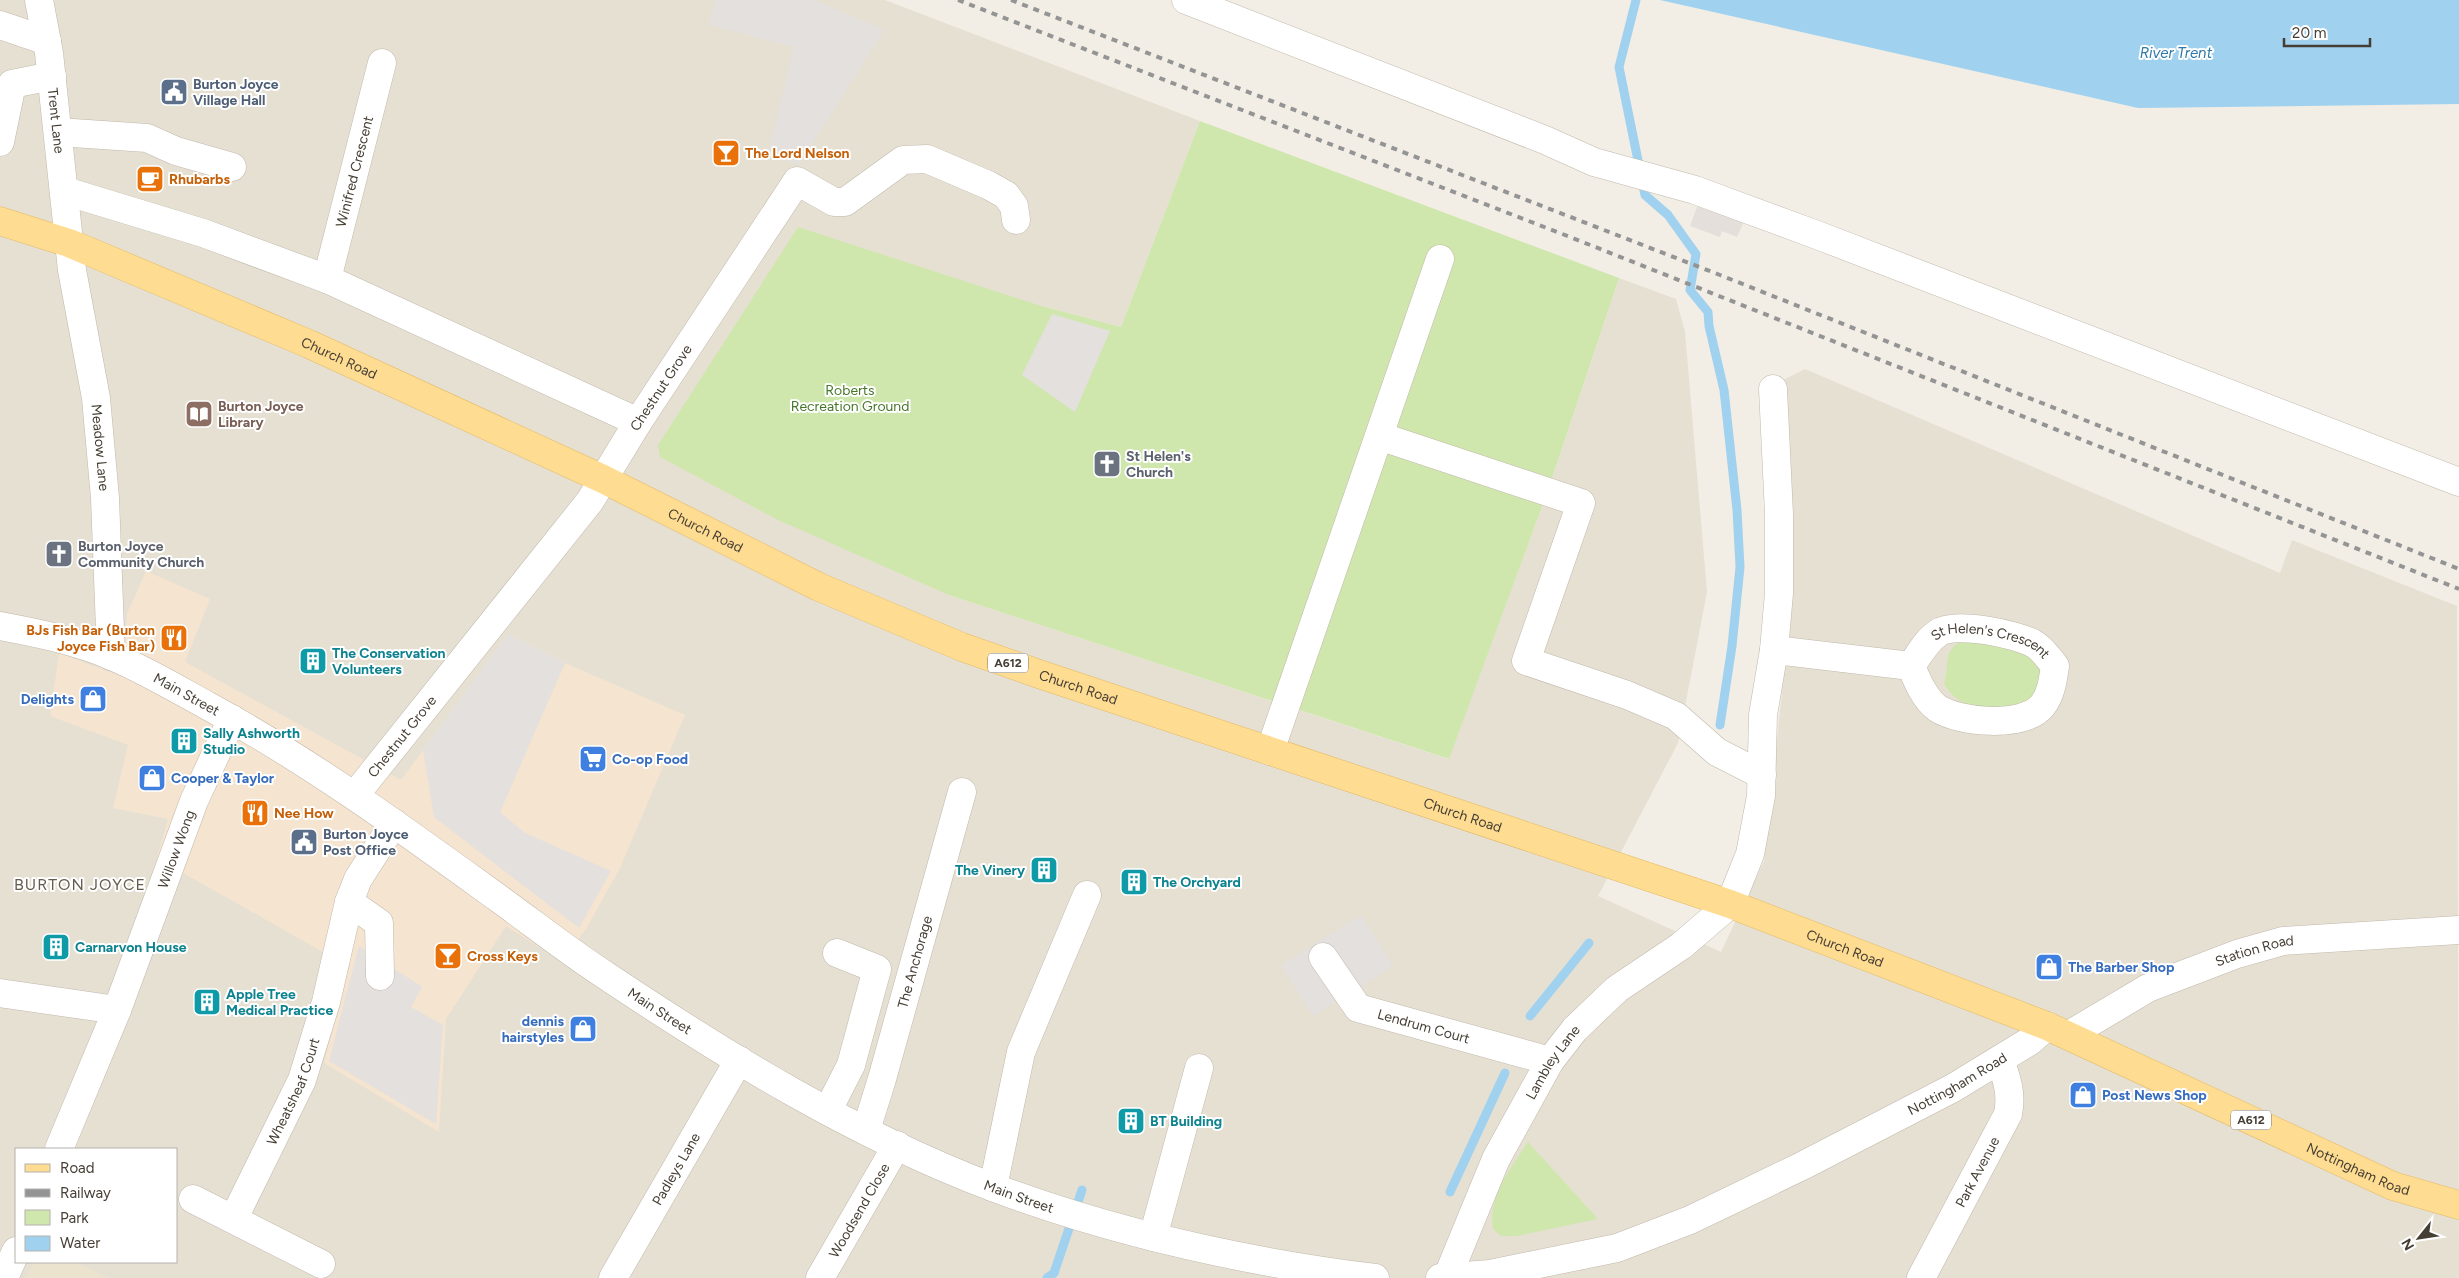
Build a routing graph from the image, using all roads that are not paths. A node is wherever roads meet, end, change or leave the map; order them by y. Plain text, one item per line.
1 (40, 0) edge
2 (1186, 0) edge
3 (0, 25) edge
4 (47, 41) junction
5 (382, 63) dead end
6 (52, 76) junction
7 (58, 132) junction
8 (0, 142) edge
9 (232, 167) dead end
10 (65, 191) junction
11 (1016, 220) dead end
12 (0, 221) edge
13 (69, 243) junction
14 (1440, 259) dead end
15 (327, 278) junction
16 (1773, 389) dead end
17 (638, 422) junction
18 (1379, 436) junction
19 (603, 479) junction
20 (2459, 482) edge
21 (0, 626) edge
22 (1774, 650) junction
23 (112, 656) junction
24 (1911, 666) junction
25 (232, 719) junction
26 (1270, 751) junction
27 (1762, 775) junction
28 (962, 792) dead end
29 (355, 795) junction
30 (394, 823) junction
31 (1087, 894) dead end
32 (349, 902) junction
33 (1730, 904) junction
34 (2459, 930) edge
35 (837, 953) dead end
36 (1323, 956) dead end
37 (380, 976) dead end
38 (0, 993) edge
39 (117, 1010) junction
40 (2058, 1031) junction
41 (740, 1060) junction
42 (2000, 1060) junction
43 (1550, 1061) junction
44 (1199, 1068) dead end
45 (828, 1110) junction
46 (866, 1130) junction
47 (897, 1145) junction
48 (59, 1148) edge
49 (993, 1187) junction
50 (193, 1199) dead end
51 (2459, 1205) edge
52 (234, 1218) junction
53 (1153, 1237) junction
54 (15, 1253) edge
55 (321, 1264) dead end
56 (4, 1278) edge
57 (613, 1278) edge
58 (820, 1278) edge
59 (1375, 1278) edge
60 (1440, 1278) edge
61 (1447, 1278) edge
62 (1921, 1278) edge

1 - 4 street, Trent Lane
2 - 20 street
3 - 4 street
4 - 6 street, Trent Lane
5 - 15 street, Winifred Crescent
6 - 7 street, Trent Lane
6 - 8 street
7 - 9 street
7 - 10 street, Trent Lane
10 - 13 street, Trent Lane
10 - 15 street
11 - 17 street, Chestnut Grove
12 - 13 main road, Church Road / A612
13 - 19 main road, Church Road / A612
13 - 23 street, Meadow Lane
14 - 18 street
15 - 17 street
16 - 22 street
17 - 19 street, Chestnut Grove
18 - 26 street
18 - 27 street
19 - 26 main road, Church Road / A612
19 - 29 street, Chestnut Grove
21 - 23 street, Main Street
22 - 24 street
22 - 27 street
23 - 25 street, Main Street
24 - 24 street, St Helen's Crescent
25 - 29 street, Main Street
25 - 39 street, Willow Wong
26 - 33 main road, Church Road / A612
27 - 33 street
28 - 46 street, The Anchorage
29 - 30 street, Main Street
30 - 32 street, Wheatsheaf Court
30 - 41 street, Main Street
31 - 49 street
32 - 37 street
32 - 52 street, Wheatsheaf Court
33 - 40 main road, Church Road / A612
33 - 43 street, Lambley Lane
34 - 40 street, Station Road
35 - 45 street
36 - 43 street, Lendrum Court
38 - 39 street
39 - 48 street, Willow Wong
40 - 42 street, Nottingham Road
40 - 51 main road, Nottingham Road / A612
41 - 45 street, Main Street
41 - 57 street, Padleys Lane
42 - 61 street, Nottingham Road
42 - 62 street, Park Avenue
43 - 61 street, Lambley Lane
44 - 53 street
45 - 46 street, Main Street
46 - 47 street, Main Street
47 - 49 street, Main Street
47 - 58 street, Woodsend Close
49 - 53 street, Main Street
50 - 52 street
52 - 55 street
53 - 59 street, Main Street
54 - 56 street
60 - 61 street, Nottingham Road

